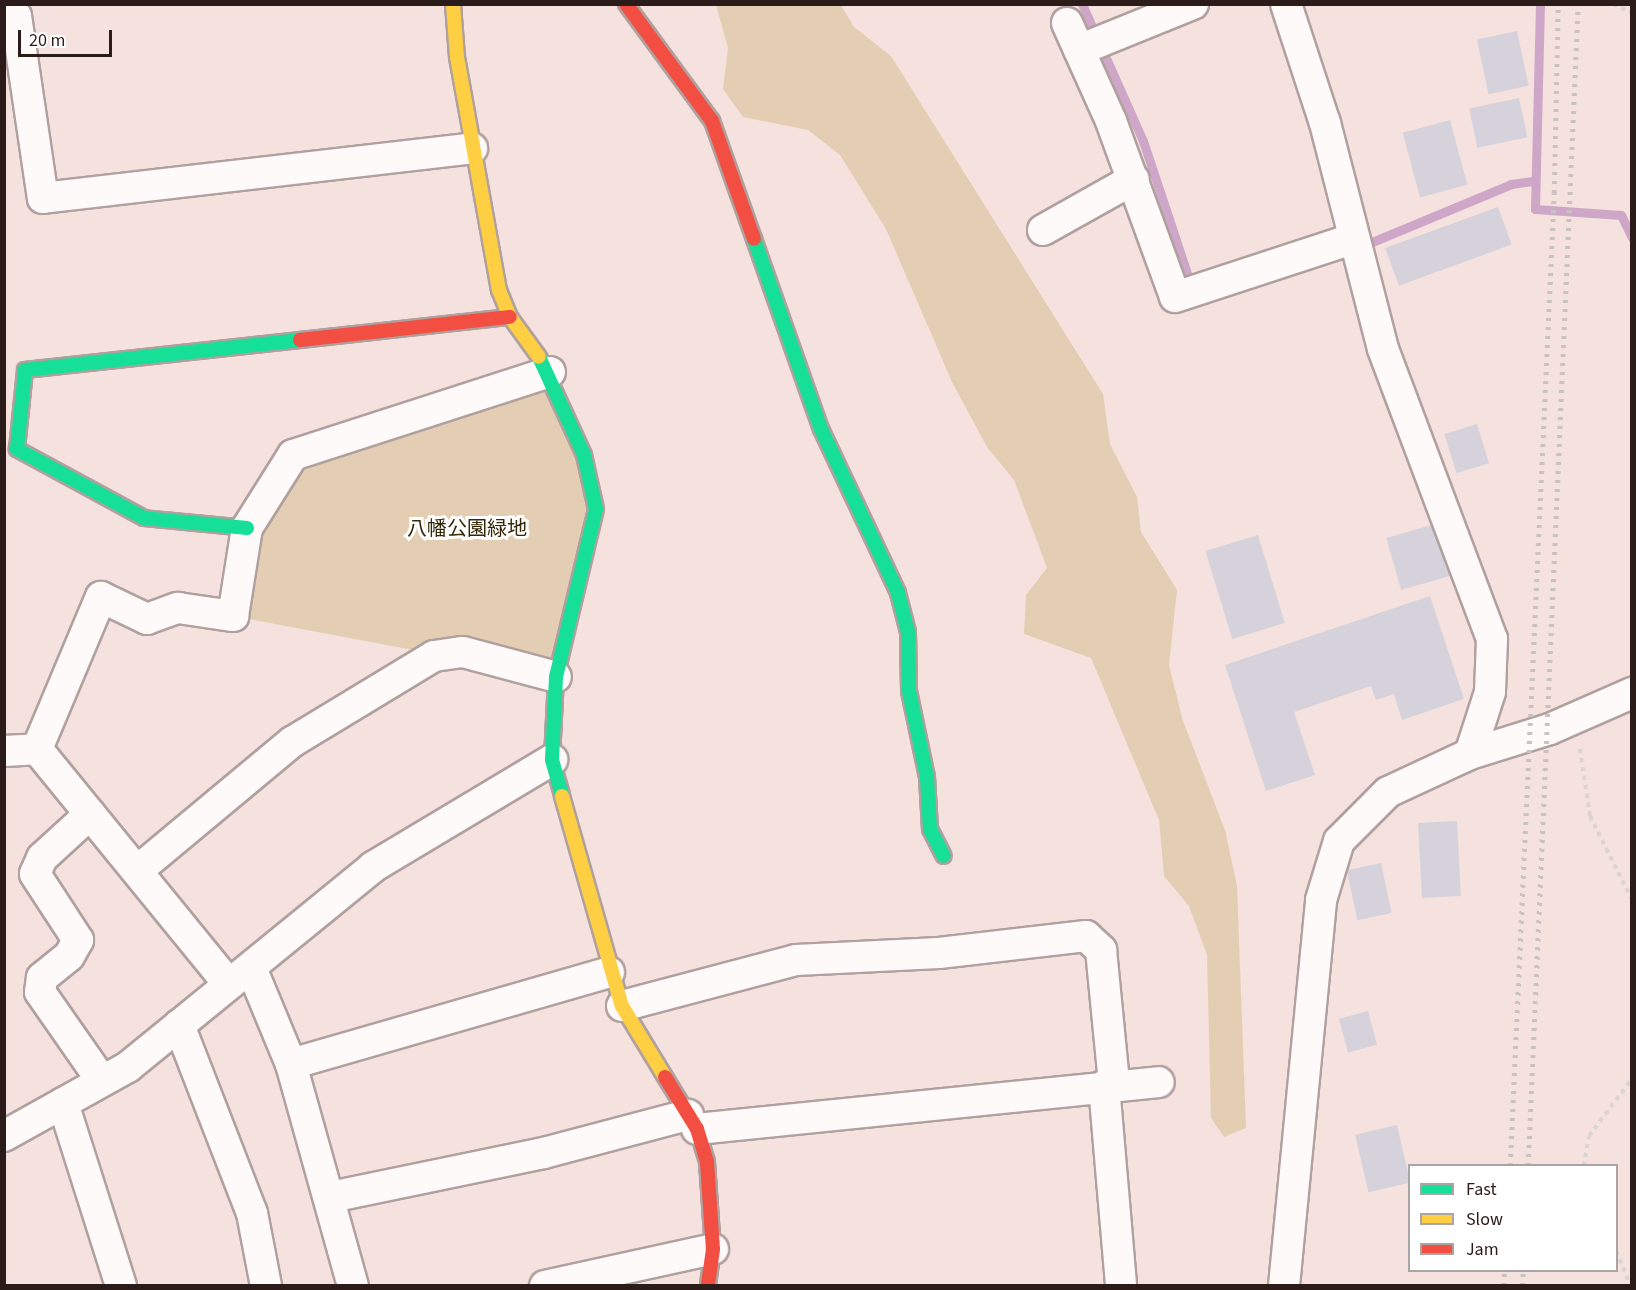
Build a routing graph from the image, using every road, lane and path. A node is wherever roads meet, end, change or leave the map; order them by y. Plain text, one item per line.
1 (453, 4) edge
2 (626, 4) edge
3 (1193, 4) edge
4 (1286, 4) edge
5 (1613, 4) edge
6 (1632, 13) edge
7 (4, 18) edge
8 (1068, 23) dead end
9 (1079, 50) junction
10 (472, 148) junction
11 (1134, 179) junction
12 (1043, 230) dead end
13 (1352, 239) junction
14 (510, 317) junction
15 (550, 372) junction
16 (247, 528) junction
17 (556, 677) junction
18 (1632, 693) edge
19 (1578, 716) junction
20 (37, 749) junction
21 (4, 751) edge
22 (1470, 754) junction
23 (552, 760) junction
24 (90, 814) junction
25 (944, 856) dead end
26 (137, 871) junction
27 (1632, 900) edge
28 (609, 972) junction
29 (241, 977) junction
30 (622, 1006) junction
31 (179, 1025) junction
32 (291, 1064) junction
33 (1632, 1079) edge
34 (102, 1081) junction
35 (1159, 1082) dead end
36 (1109, 1084) junction
37 (63, 1103) junction
38 (692, 1122) junction
39 (4, 1136) edge
40 (1584, 1164) edge
41 (331, 1197) junction
42 (713, 1249) junction
43 (1618, 1254) edge
44 (121, 1286) edge
45 (266, 1286) edge
46 (353, 1286) edge
47 (545, 1286) edge
48 (708, 1286) edge
49 (1121, 1286) edge
50 (1284, 1286) edge
51 (1631, 1286) edge

1 - 10 street
2 - 25 street
3 - 9 street
4 - 13 street
5 - 6 path
7 - 10 street
8 - 9 street
9 - 11 street
10 - 14 street
11 - 12 street
11 - 13 street
13 - 22 street
14 - 15 street
14 - 16 street
15 - 16 street
15 - 17 street
16 - 20 street
17 - 23 street
17 - 26 street
18 - 19 street
19 - 22 street
19 - 27 path
20 - 21 street
20 - 24 street
22 - 50 street
23 - 28 street
23 - 29 street
24 - 26 street
24 - 34 street
26 - 29 street
28 - 30 street
28 - 32 street
29 - 31 street
29 - 32 street
30 - 36 street
30 - 38 street
31 - 34 street
31 - 45 street
32 - 41 street
33 - 40 path
34 - 37 street
35 - 36 street
36 - 38 street
36 - 49 street
37 - 39 street
37 - 44 street
38 - 41 street
38 - 42 street
41 - 46 street
42 - 47 street
42 - 48 street
43 - 51 path

